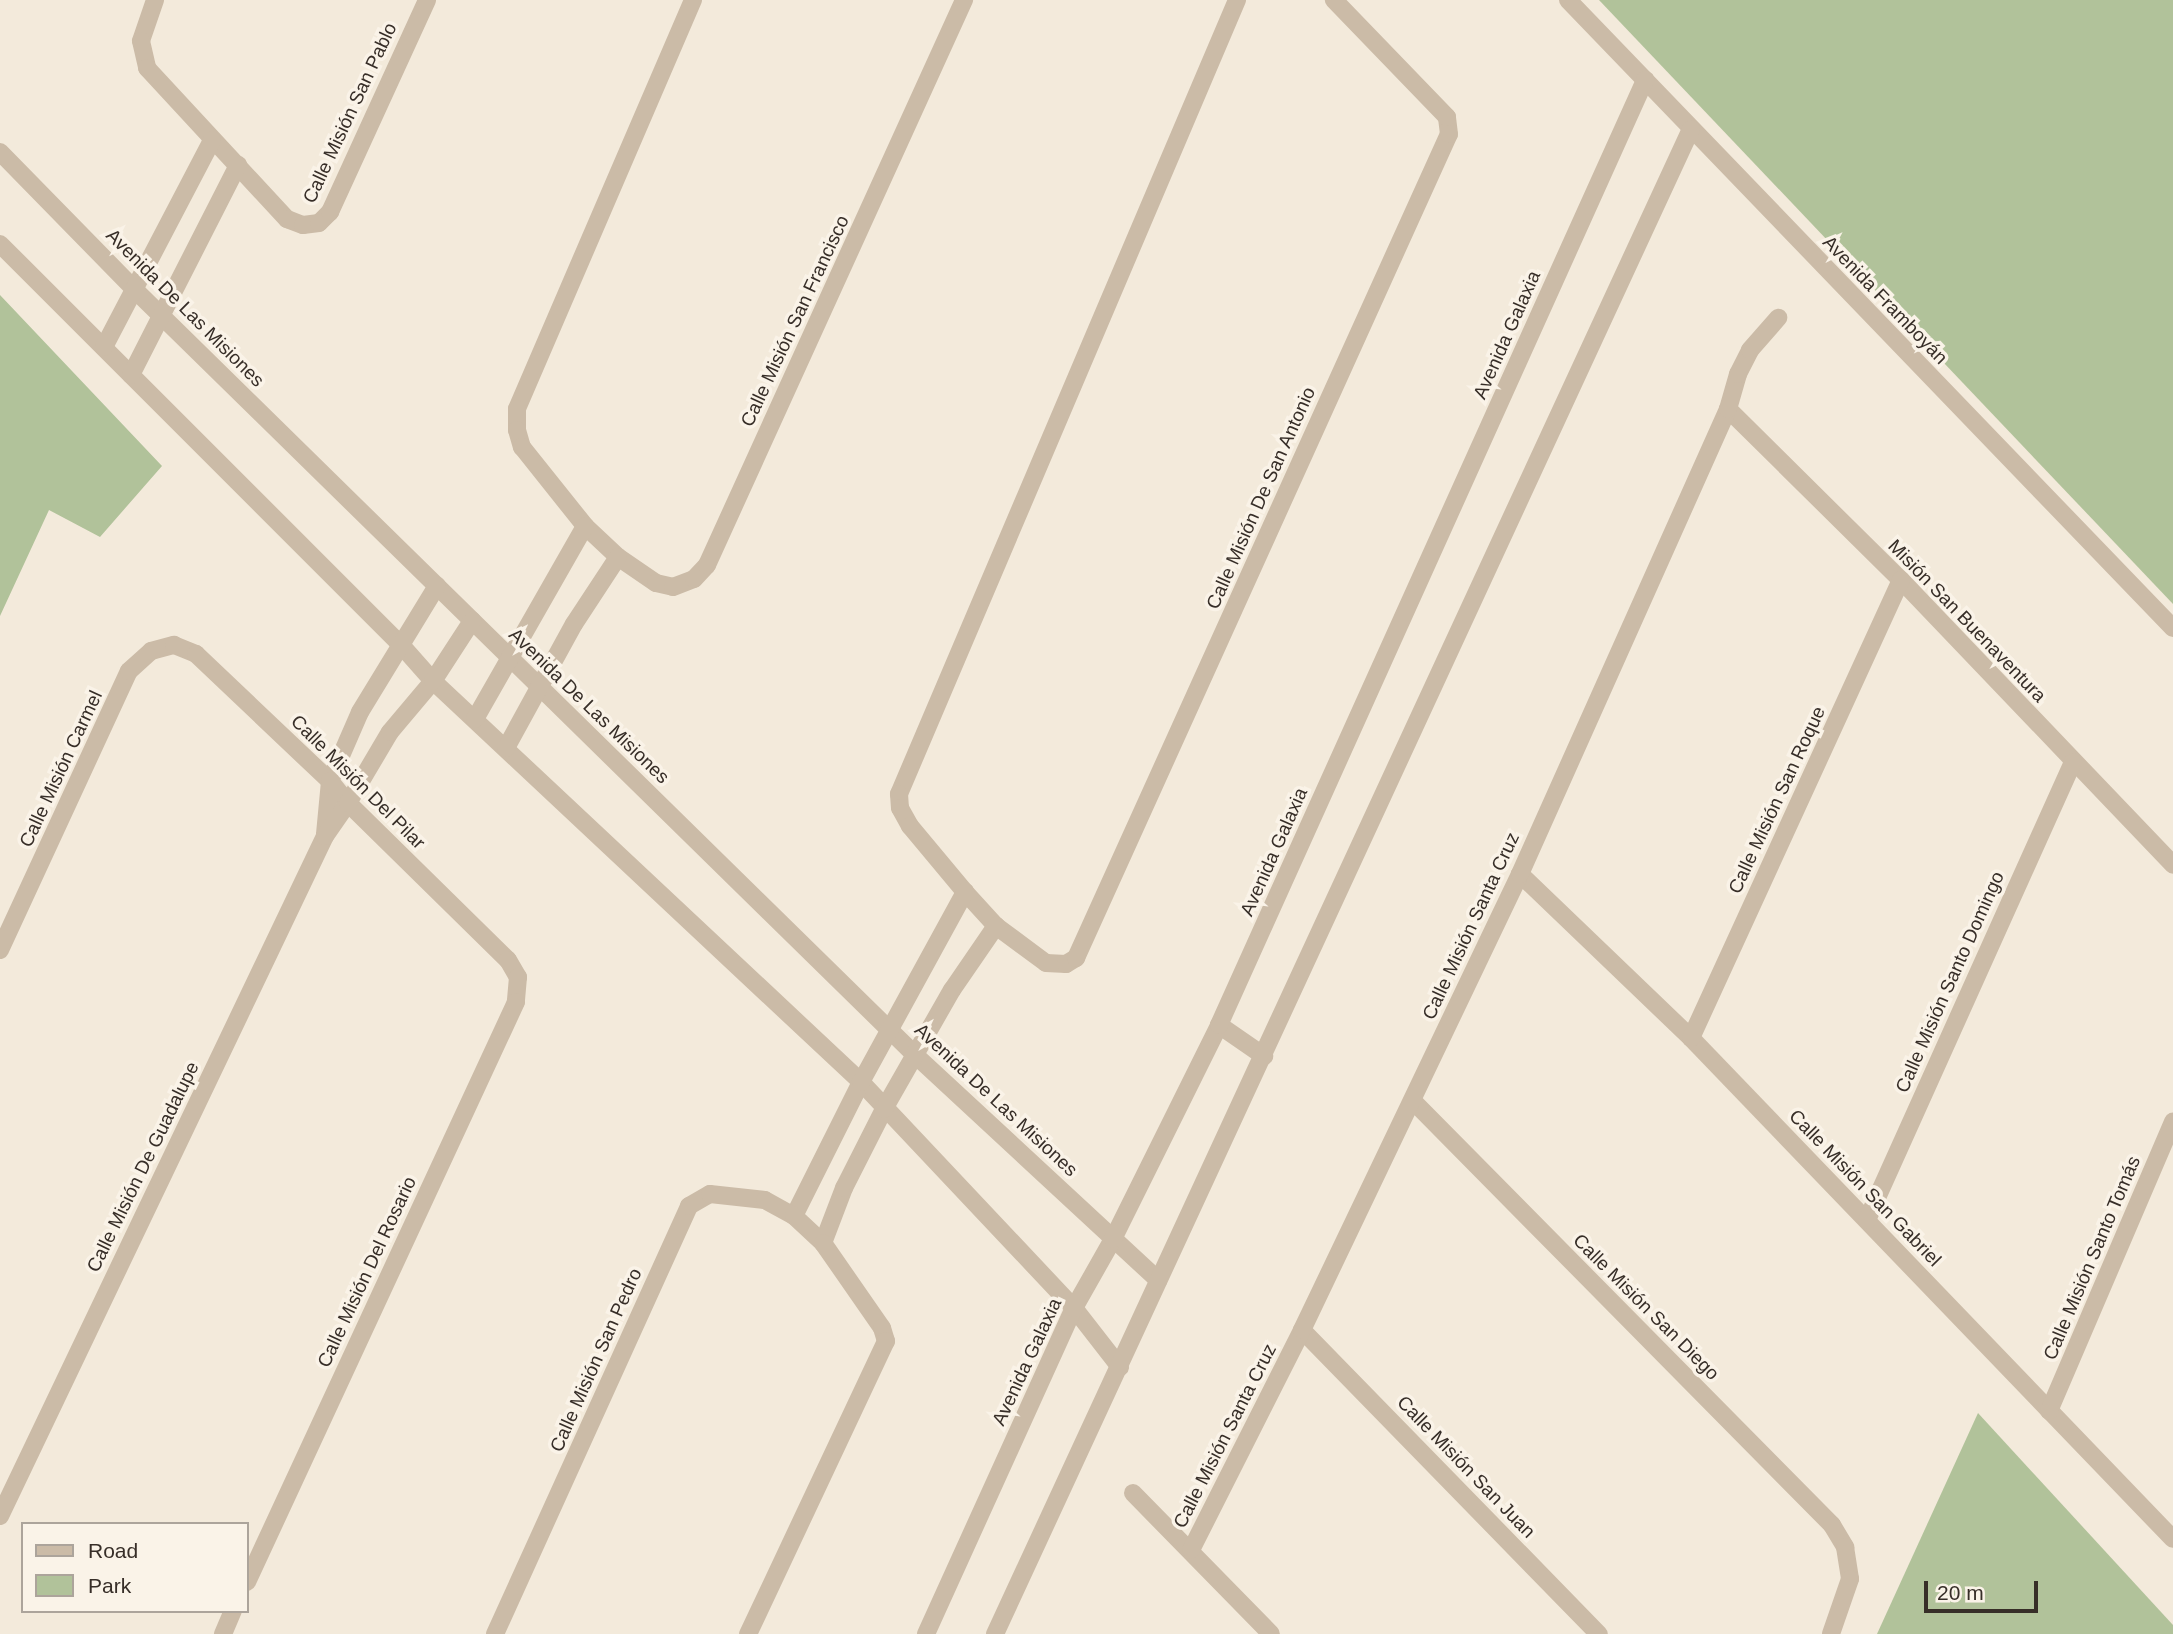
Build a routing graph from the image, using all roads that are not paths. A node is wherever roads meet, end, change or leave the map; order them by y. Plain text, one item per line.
1 (155, 0) edge
2 (427, 0) edge
3 (693, 0) edge
4 (964, 0) edge
5 (1237, 0) edge
6 (1334, 0) edge
7 (1568, 0) edge
8 (1645, 80) junction
9 (1691, 129) junction
10 (212, 140) junction
11 (0, 152) edge
12 (238, 166) junction
13 (0, 244) edge
14 (134, 289) junction
15 (161, 316) junction
16 (1778, 318) dead end
17 (104, 347) junction
18 (131, 375) junction
19 (1728, 409) junction
20 (585, 526) junction
21 (618, 557) junction
22 (1901, 580) junction
23 (437, 586) junction
24 (472, 621) junction
25 (2173, 628) edge
26 (402, 646) junction
27 (152, 651) joint
28 (509, 658) junction
29 (433, 681) junction
30 (540, 686) junction
31 (475, 719) junction
32 (506, 748) junction
33 (2073, 762) junction
34 (330, 780) junction
35 (348, 803) junction
36 (325, 836) junction
37 (2173, 865) edge
38 (1520, 873) junction
39 (965, 892) junction
40 (996, 926) junction
41 (0, 950) edge
42 (518, 977) joint
43 (1219, 1025) junction
44 (891, 1029) junction
45 (1691, 1038) junction
46 (915, 1054) junction
47 (1264, 1056) junction
48 (861, 1082) junction
49 (1413, 1101) junction
50 (884, 1109) junction
51 (2173, 1121) edge
52 (794, 1216) junction
53 (1867, 1220) junction
54 (1113, 1239) junction
55 (822, 1243) junction
56 (1158, 1280) junction
57 (1074, 1308) junction
58 (1302, 1330) junction
59 (1120, 1367) junction
60 (2049, 1411) junction
61 (1133, 1493) dead end
62 (0, 1516) edge
63 (2173, 1539) edge
64 (1191, 1550) junction
65 (248, 1580) edge
66 (232, 1613) edge
67 (223, 1634) edge
68 (495, 1634) edge
69 (748, 1634) edge
70 (926, 1634) edge
71 (995, 1634) edge
72 (1271, 1634) edge
73 (1599, 1634) edge
74 (1830, 1634) edge

1 - 10 street, Calle Misión San Pablo
2 - 12 street, Calle Misión San Pablo
3 - 20 street, Calle Misión San Francisco
4 - 21 street, Calle Misión San Francisco
5 - 39 street, Calle Misión De San Antonio
6 - 40 street, Calle Misión De San Antonio
7 - 8 street, Avenida Framboyán
8 - 9 street, Avenida Framboyán
8 - 43 street, Avenida Galaxia
9 - 25 street, Avenida Framboyán
9 - 47 street
10 - 12 street, Calle Misión San Pablo
10 - 14 street
11 - 14 street, Avenida De Las Misiones
12 - 15 street
13 - 17 street
14 - 15 street, Avenida De Las Misiones
14 - 17 street
15 - 18 street
15 - 23 street, Avenida De Las Misiones
16 - 19 street, Calle Misión Santa Cruz
17 - 18 street
18 - 26 street
19 - 22 street, Misión San Buenaventura
19 - 38 street, Calle Misión Santa Cruz
20 - 21 street, Calle Misión San Francisco
20 - 28 street
21 - 30 street
22 - 33 street, Misión San Buenaventura
22 - 45 street, Calle Misión San Roque
23 - 24 street, Avenida De Las Misiones
23 - 26 street, Calle Misión De Guadalupe
24 - 28 street, Avenida De Las Misiones
24 - 29 street, Calle Misión De Guadalupe
26 - 29 street
26 - 34 street, Calle Misión De Guadalupe
27 - 34 street, Calle Misión Del Pilar
27 - 41 street, Calle Misión Carmel
28 - 30 street, Avenida De Las Misiones
28 - 31 street
29 - 31 street
29 - 35 street, Calle Misión De Guadalupe
30 - 32 street
30 - 44 street, Avenida De Las Misiones
31 - 32 street
32 - 48 street
33 - 37 street, Misión San Buenaventura
33 - 53 street, Calle Misión Santo Domingo
34 - 35 street, Calle Misión Del Pilar
34 - 36 street, Calle Misión De Guadalupe
35 - 36 street, Calle Misión De Guadalupe
35 - 42 street, Calle Misión Del Pilar
36 - 62 street, Calle Misión De Guadalupe
38 - 45 street, Calle Misión San Gabriel
38 - 49 street, Calle Misión Santa Cruz
39 - 40 street, Calle Misión De San Antonio
39 - 44 street
40 - 46 street
42 - 65 street, Calle Misión Del Rosario
43 - 47 street
43 - 54 street, Avenida Galaxia
44 - 46 street, Avenida De Las Misiones
44 - 48 street
45 - 53 street, Calle Misión San Gabriel
46 - 50 street
46 - 54 street, Avenida De Las Misiones
47 - 56 street
48 - 50 street
48 - 52 street
49 - 58 street, Calle Misión Santa Cruz
49 - 74 street, Calle Misión San Diego
50 - 55 street
50 - 57 street
51 - 60 street, Calle Misión Santo Tomás
52 - 55 street, Calle Misión San Pedro
52 - 68 street, Calle Misión San Pedro
53 - 60 street, Calle Misión San Gabriel
54 - 56 street, Avenida De Las Misiones
54 - 57 street, Avenida Galaxia
55 - 69 street, Calle Misión San Pedro
56 - 59 street
57 - 59 street
57 - 70 street, Avenida Galaxia
58 - 64 street, Calle Misión Santa Cruz
58 - 73 street, Calle Misión San Juan
59 - 71 street
60 - 63 street, Calle Misión San Gabriel
61 - 64 street
64 - 72 street
66 - 67 street

